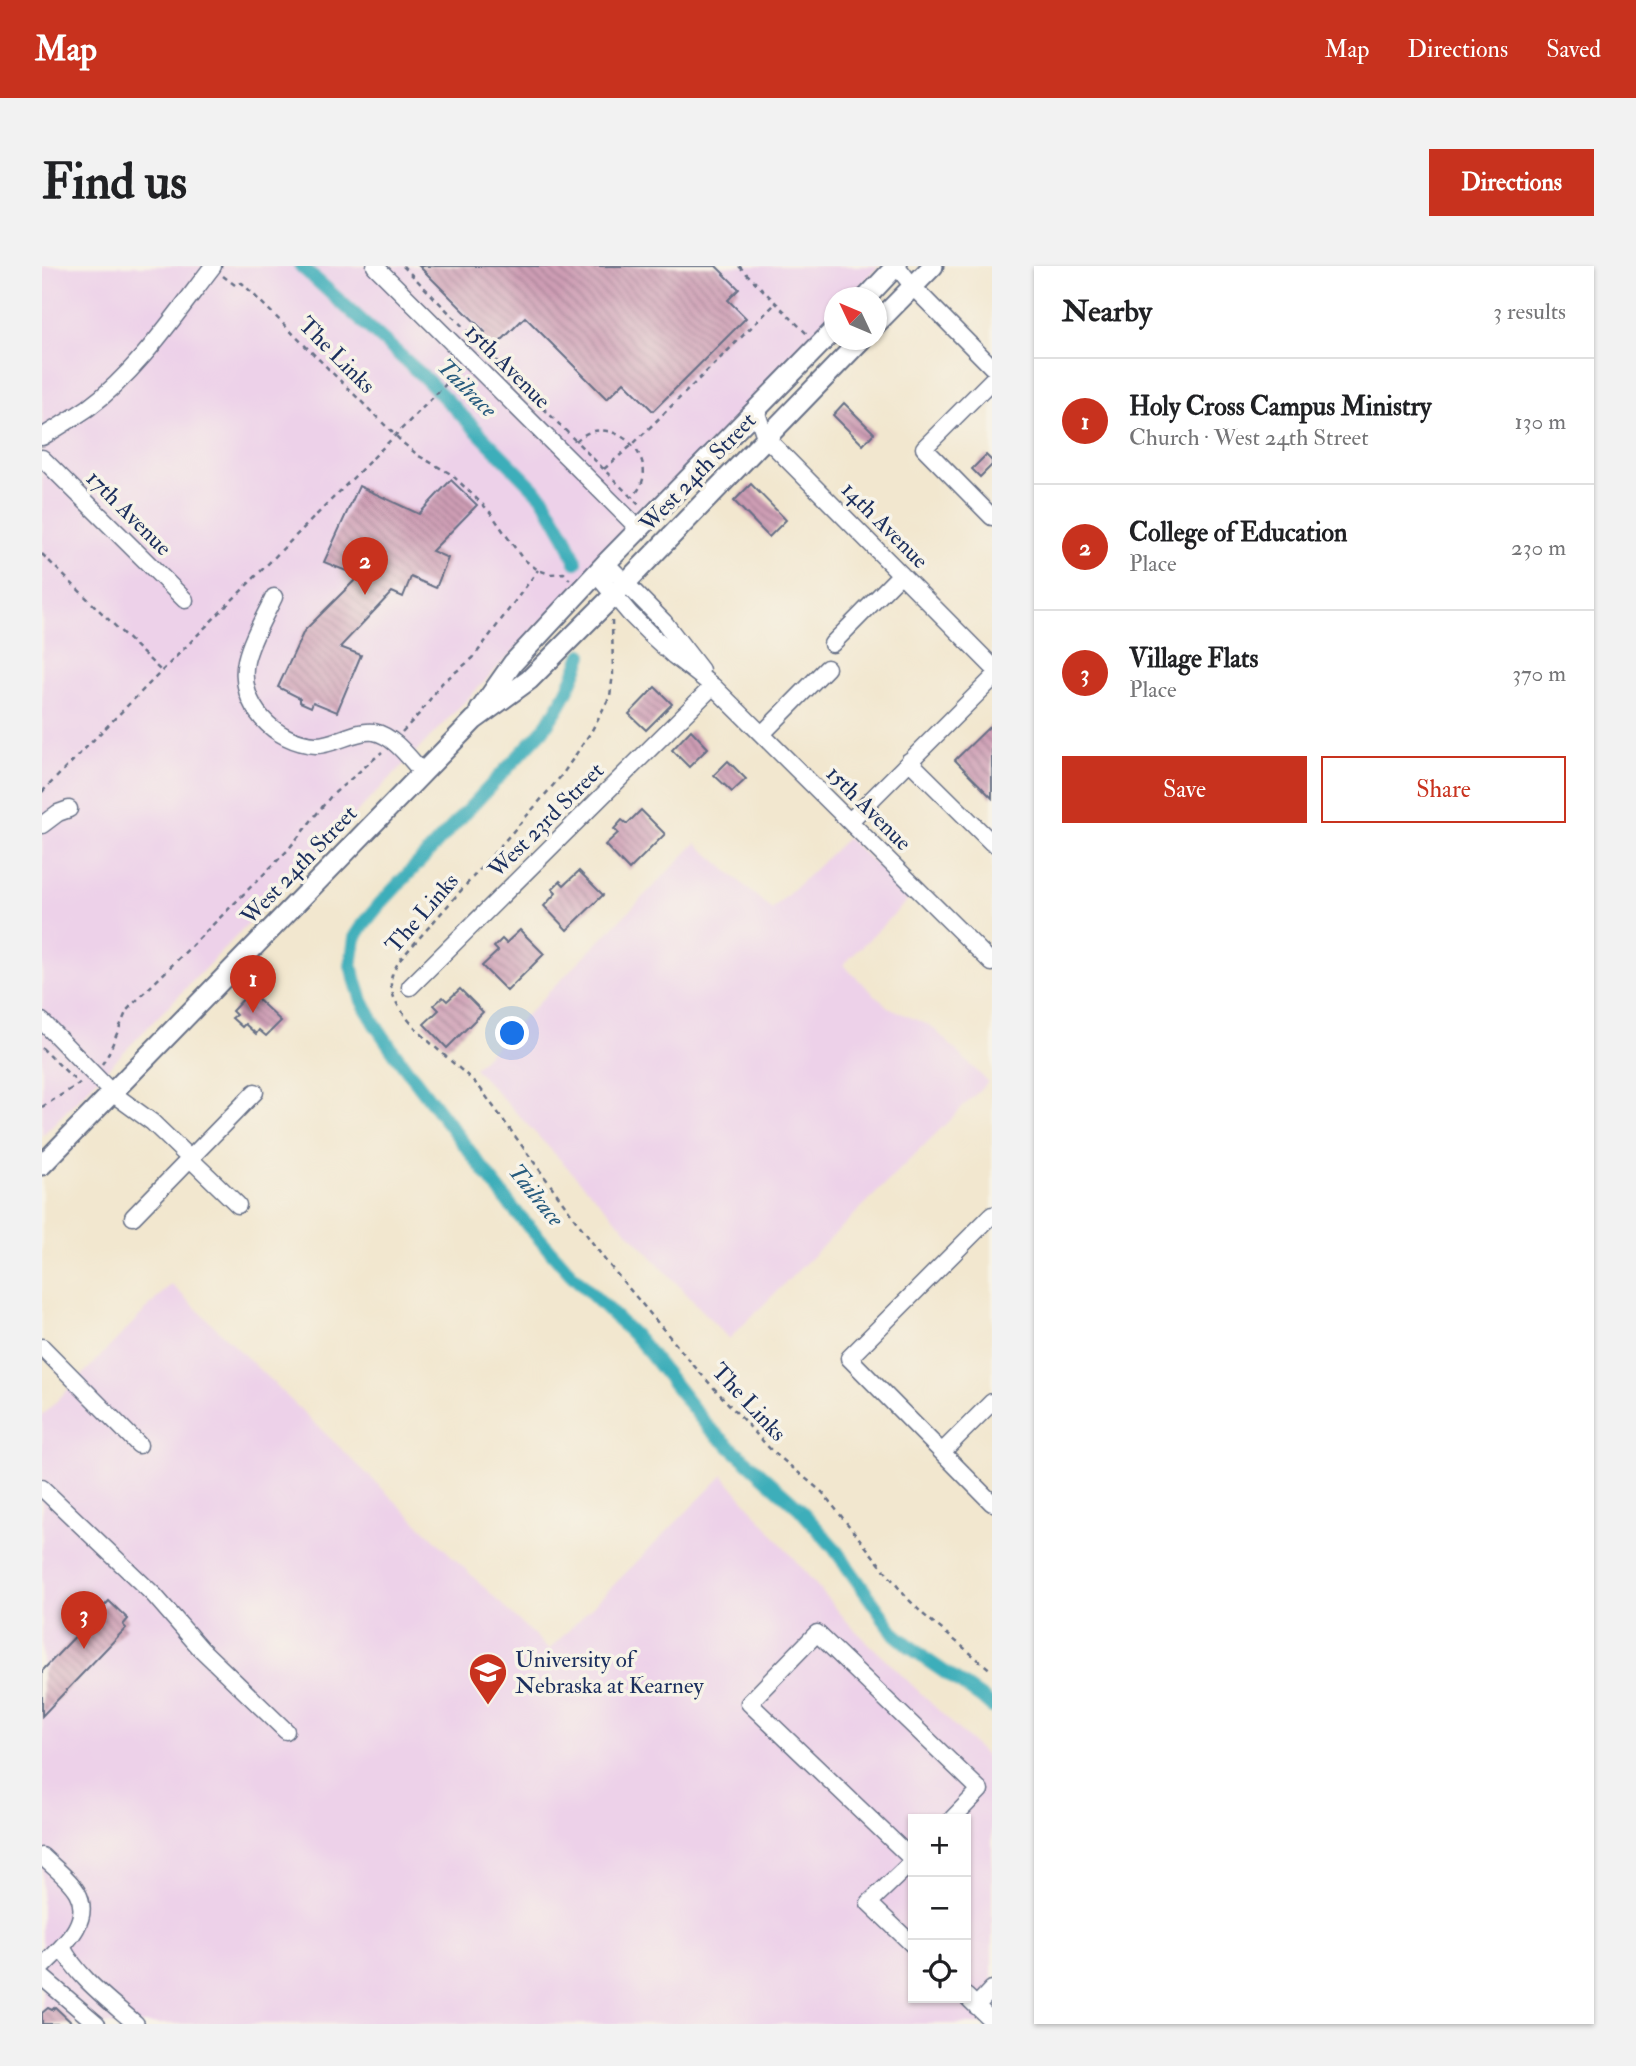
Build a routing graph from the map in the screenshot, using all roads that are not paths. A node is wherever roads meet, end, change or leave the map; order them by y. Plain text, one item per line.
1 (213, 266) edge
2 (375, 266) edge
3 (897, 266) edge
4 (933, 266) edge
5 (914, 286) junction
6 (877, 287) edge
7 (887, 314) edge
8 (824, 341) edge
9 (851, 350) edge
10 (992, 368) edge
11 (992, 380) edge
12 (756, 410) junction
13 (42, 437) edge
14 (765, 437) junction
15 (42, 458) edge
16 (992, 517) edge
17 (639, 529) junction
18 (601, 569) junction
19 (901, 574) junction
20 (613, 595) junction
21 (274, 597) dead end
22 (185, 600) dead end
23 (832, 644) dead end
24 (992, 666) edge
25 (827, 668) dead end
26 (992, 679) edge
27 (713, 686) junction
28 (474, 720) junction
29 (762, 734) junction
30 (909, 761) junction
31 (423, 773) junction
32 (69, 809) dead end
33 (850, 821) junction
34 (42, 825) edge
35 (992, 843) edge
36 (992, 964) edge
37 (410, 987) dead end
38 (42, 1021) edge
39 (255, 1092) dead end
40 (112, 1093) junction
41 (190, 1158) junction
42 (42, 1165) edge
43 (238, 1205) dead end
44 (992, 1215) edge
45 (133, 1217) dead end
46 (42, 1347) edge
47 (992, 1402) edge
48 (139, 1445) dead end
49 (942, 1452) junction
50 (42, 1488) edge
51 (992, 1503) edge
52 (286, 1731) dead end
53 (957, 1814) edge
54 (908, 1855) edge
55 (42, 1856) edge
56 (908, 1865) edge
57 (908, 1940) edge
58 (62, 1947) junction
59 (42, 1967) edge
60 (42, 1977) edge
61 (992, 1990) edge
62 (971, 2001) edge
63 (992, 2021) edge
64 (97, 2024) edge
65 (136, 2024) edge

1 - 13 street
2 - 17 street, 15th Avenue
3 - 5 street
3 - 6 main road
4 - 5 main road
5 - 7 main road
5 - 10 street
8 - 12 main road, West 24th Street
9 - 14 main road, West 24th Street
11 - 16 street
12 - 14 street, 14th Avenue
12 - 17 main road, West 24th Street
14 - 19 street, 14th Avenue
14 - 20 main road, West 24th Street
15 - 22 street, 17th Avenue
17 - 18 main road, West 24th Street
18 - 20 street, 15th Avenue
18 - 28 main road, West 24th Street
19 - 23 street
19 - 24 street, 14th Avenue
20 - 27 street, 15th Avenue
20 - 28 main road, West 24th Street
21 - 31 street
25 - 29 street
26 - 30 street
27 - 29 street, 15th Avenue
27 - 37 street, West 23rd Street
28 - 31 main road, West 24th Street
29 - 33 street, 15th Avenue
30 - 33 street
30 - 35 street
31 - 40 main road, West 24th Street
32 - 34 street
33 - 36 street, 15th Avenue
38 - 40 street
39 - 41 street
40 - 41 street
40 - 42 main road, West 24th Street
41 - 43 street
41 - 45 street
44 - 49 street
46 - 48 street
47 - 49 street
49 - 51 street
50 - 52 street
53 - 54 street
55 - 58 street
56 - 57 street
58 - 59 street
58 - 65 street
60 - 64 street
61 - 62 street
62 - 63 street

